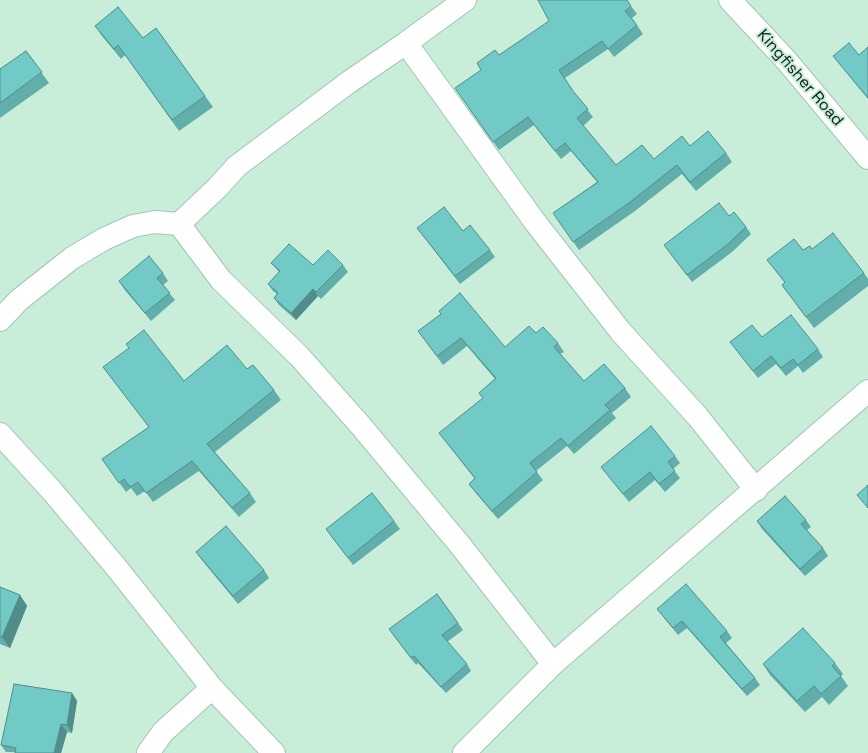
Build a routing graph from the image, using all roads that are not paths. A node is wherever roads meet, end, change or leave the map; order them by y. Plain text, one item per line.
1 (465, 0) edge
2 (730, 0) edge
3 (406, 43) junction
4 (868, 158) edge
5 (179, 224) junction
6 (0, 320) edge
7 (868, 391) edge
8 (0, 434) edge
9 (756, 490) junction
10 (553, 664) junction
11 (212, 688) junction
12 (148, 753) edge
13 (274, 753) edge
14 (464, 753) edge

1 - 3 street
2 - 4 street, Kingfisher Road
3 - 5 street
3 - 9 street
5 - 6 street
5 - 10 street
7 - 9 street
8 - 11 street
9 - 10 street
10 - 14 street
11 - 12 street
11 - 13 street

